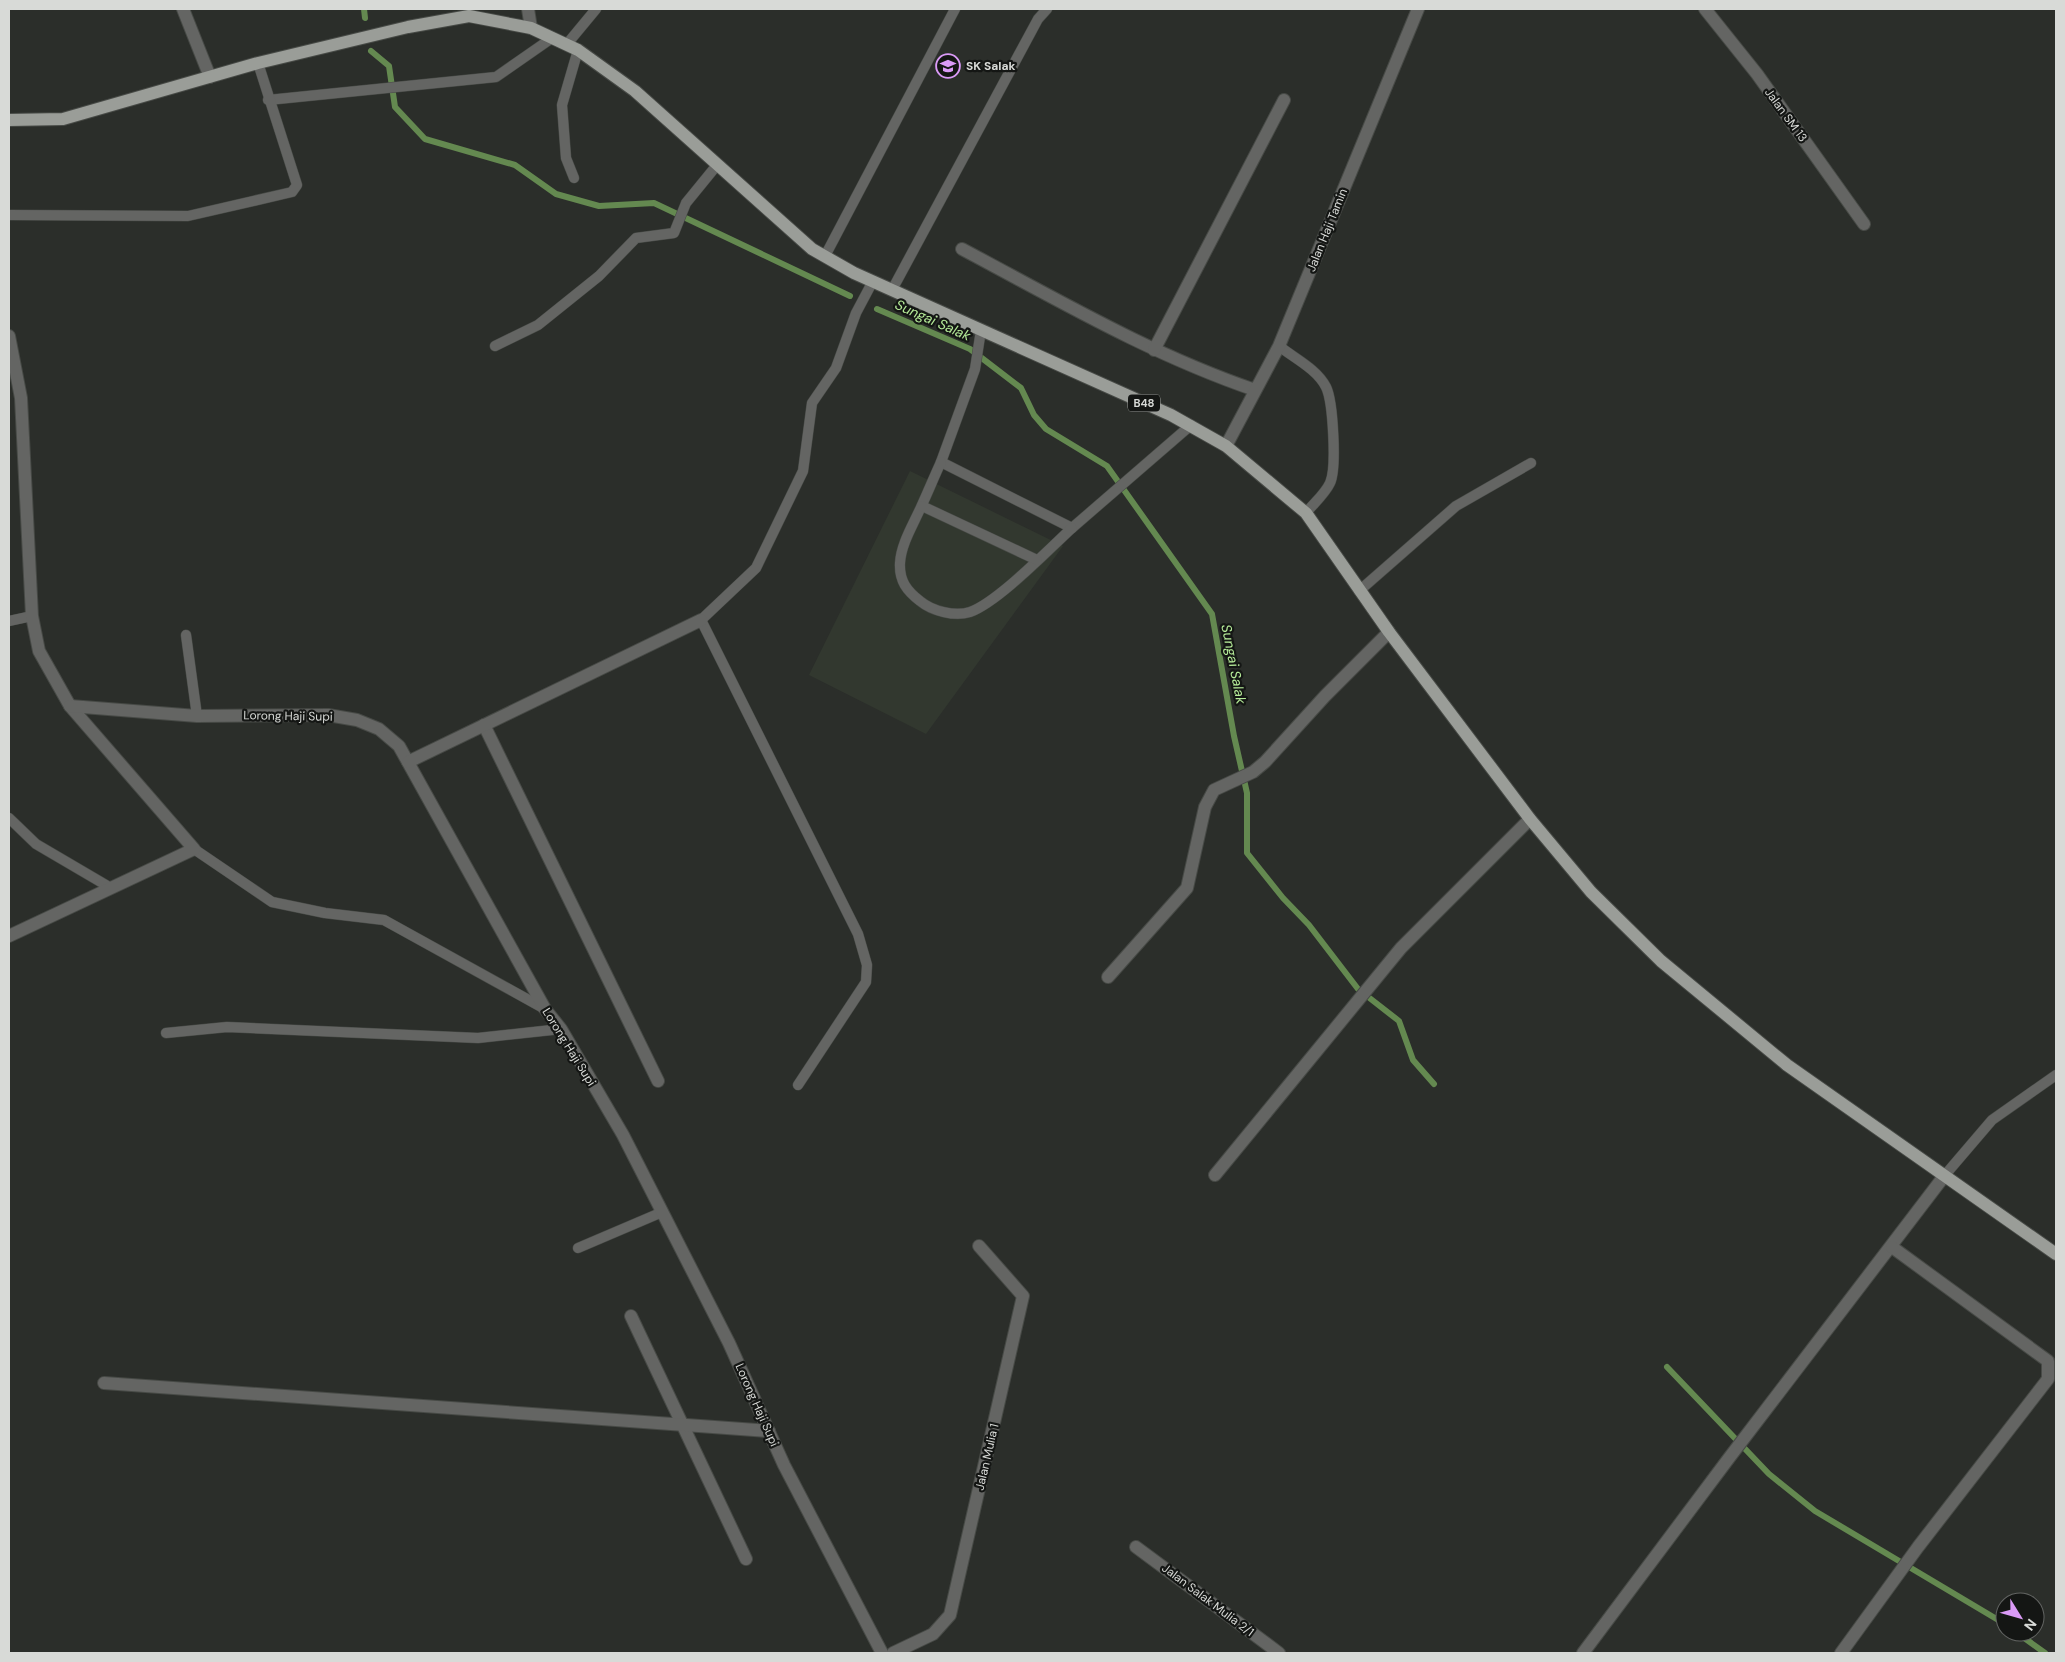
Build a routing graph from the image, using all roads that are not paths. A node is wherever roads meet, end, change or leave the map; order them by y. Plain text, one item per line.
1 (183, 9) edge
2 (528, 9) edge
3 (596, 9) edge
4 (955, 9) edge
5 (1047, 9) edge
6 (1418, 9) edge
7 (1705, 9) edge
8 (531, 28) junction
9 (552, 38) junction
10 (573, 47) junction
11 (258, 63) junction
12 (210, 77) junction
13 (268, 100) junction
14 (1284, 100) dead end
15 (9, 120) edge
16 (717, 164) junction
17 (574, 178) dead end
18 (9, 215) edge
19 (1864, 224) dead end
20 (962, 248) dead end
21 (825, 256) junction
22 (873, 281) junction
23 (892, 290) junction
24 (980, 335) junction
25 (9, 336) edge
26 (495, 346) dead end
27 (1279, 346) junction
28 (1154, 350) junction
29 (1255, 390) junction
30 (1191, 426) junction
31 (1226, 446) junction
32 (940, 462) junction
33 (1531, 463) dead end
34 (922, 506) junction
35 (1306, 513) junction
36 (1072, 528) junction
37 (1037, 560) junction
38 (1359, 591) junction
39 (32, 616) junction
40 (701, 620) junction
41 (9, 621) edge
42 (1389, 632) junction
43 (186, 635) dead end
44 (70, 706) junction
45 (197, 716) junction
46 (484, 725) junction
47 (408, 762) junction
48 (9, 818) edge
49 (1530, 819) junction
50 (194, 849) junction
51 (111, 888) junction
52 (9, 936) edge
53 (1108, 977) dead end
54 (545, 1009) junction
55 (560, 1029) junction
56 (166, 1033) dead end
57 (2056, 1075) edge
58 (658, 1081) dead end
59 (798, 1085) dead end
60 (1215, 1175) dead end
61 (1946, 1175) junction
62 (660, 1213) junction
63 (979, 1246) dead end
64 (1892, 1247) junction
65 (578, 1248) dead end
66 (2056, 1254) edge
67 (631, 1316) dead end
68 (104, 1383) dead end
69 (683, 1425) junction
70 (769, 1431) junction
71 (1136, 1547) dead end
72 (746, 1559) dead end
73 (882, 1653) edge
74 (893, 1653) edge
75 (1279, 1653) edge
76 (1584, 1653) edge
77 (1840, 1653) edge

1 - 12 street
2 - 8 street
3 - 10 lane
4 - 21 lane
5 - 23 lane
6 - 27 street, Jalan Haji Tamin
7 - 19 street, Jalan SM 13
8 - 9 main road, B48
8 - 11 main road, B48
9 - 10 main road, B48
9 - 13 lane
10 - 16 main road, B48
10 - 17 lane
11 - 12 main road, B48
11 - 13 lane
12 - 15 main road, B48
13 - 18 lane
14 - 28 street
16 - 21 main road, B48
16 - 26 lane
20 - 28 street
21 - 22 main road, B48
22 - 23 main road, B48
22 - 40 lane
23 - 24 main road, B48
24 - 30 main road, B48
24 - 32 lane
25 - 39 street
27 - 29 street, Jalan Haji Tamin
27 - 35 lane
28 - 29 street
29 - 31 street, Jalan Haji Tamin
30 - 31 main road, B48
30 - 36 lane
31 - 35 main road, B48
32 - 34 lane
32 - 36 lane
33 - 38 lane
34 - 37 lane
34 - 37 lane
35 - 38 main road, B48
36 - 37 lane
38 - 42 main road, B48
39 - 41 lane
39 - 44 street
40 - 46 street
40 - 59 lane
42 - 49 main road, B48
42 - 53 street
43 - 45 lane
44 - 45 street, Lorong Haji Supi
44 - 50 street
45 - 47 street, Lorong Haji Supi
46 - 47 street
46 - 58 street
47 - 54 street, Lorong Haji Supi
48 - 51 lane
49 - 60 street
49 - 61 main road, B48
50 - 51 street
50 - 54 lane
51 - 52 street
54 - 55 street, Lorong Haji Supi
55 - 56 lane
55 - 62 street, Lorong Haji Supi
57 - 61 lane
61 - 64 street
61 - 66 main road, B48
62 - 65 lane
62 - 70 street, Lorong Haji Supi
63 - 74 street, Jalan Mulia 1
64 - 76 street
64 - 77 street
67 - 69 street
68 - 69 street
69 - 70 street
69 - 72 street
70 - 73 street, Lorong Haji Supi
71 - 75 street, Jalan Salak Mulia 2/1

